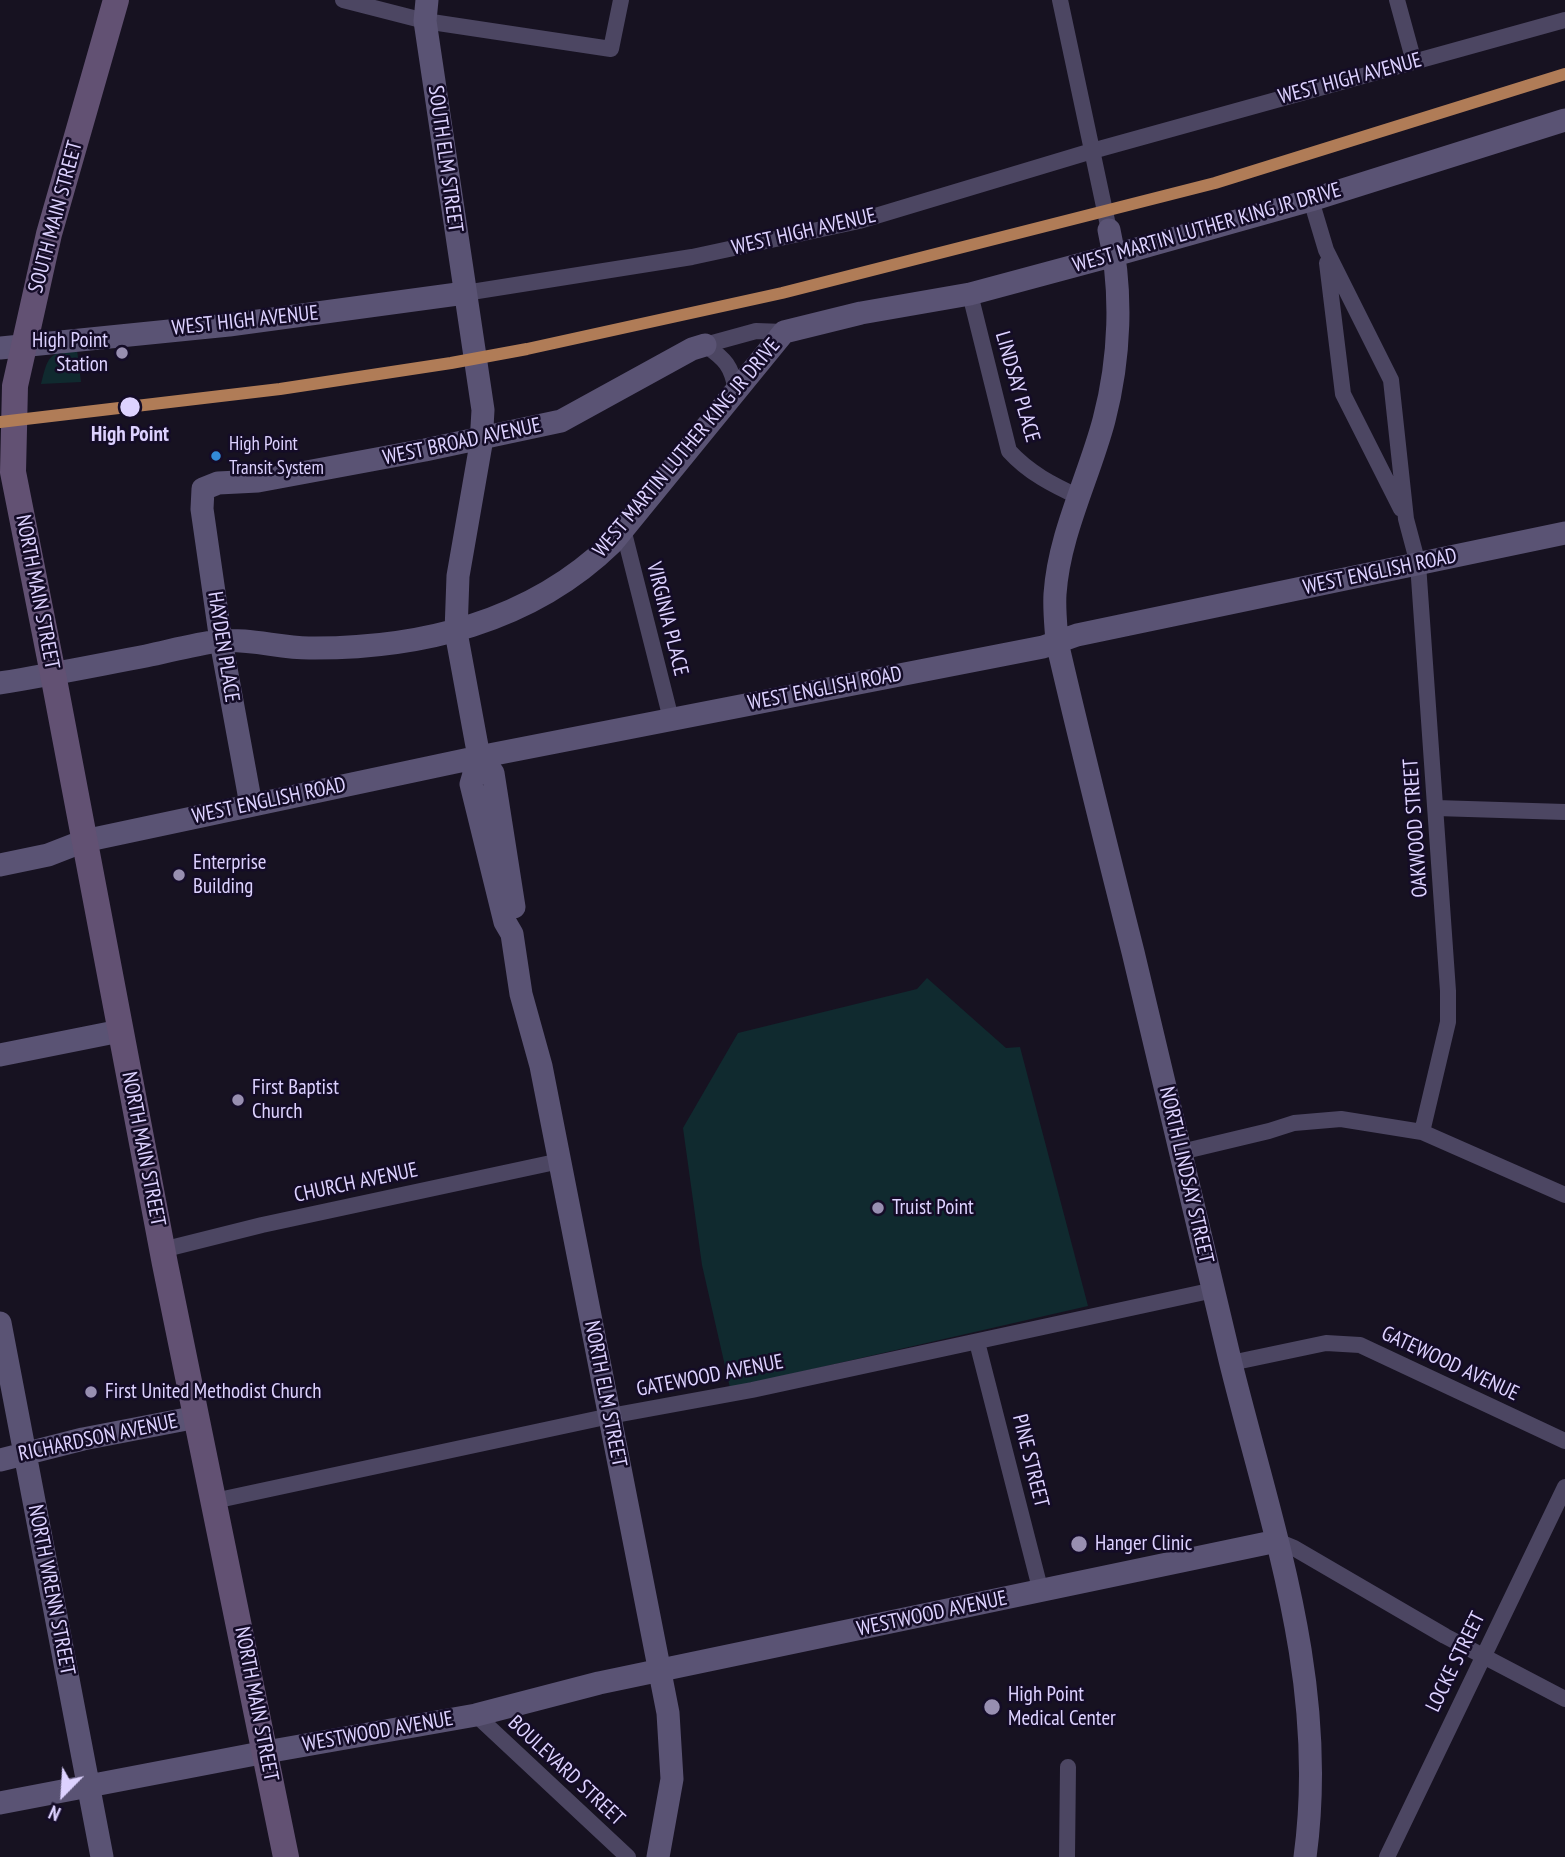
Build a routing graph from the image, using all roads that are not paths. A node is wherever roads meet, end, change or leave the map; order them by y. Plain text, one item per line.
1 (116, 0) edge
2 (343, 0) edge
3 (621, 0) edge
4 (1060, 0) edge
5 (1397, 0) edge
6 (426, 11) edge
7 (1565, 20) edge
8 (1414, 62) junction
9 (1565, 120) edge
10 (1092, 151) junction
11 (1311, 200) junction
12 (1109, 230) joint
13 (1326, 250) junction
14 (1115, 255) junction
15 (465, 293) junction
16 (970, 294) junction
17 (468, 318) joint
18 (784, 332) junction
19 (705, 345) junction
20 (12, 347) edge
21 (736, 391) junction
22 (12, 438) joint
23 (482, 438) junction
24 (203, 489) joint
25 (1079, 497) junction
26 (1406, 519) junction
27 (623, 529) junction
28 (1565, 533) edge
29 (1418, 564) junction
30 (456, 632) junction
31 (221, 641) junction
32 (1057, 642) junction
33 (53, 674) junction
34 (0, 683) edge
35 (671, 719) junction
36 (479, 757) junction
37 (251, 805) junction
38 (1436, 808) junction
39 (1565, 812) edge
40 (85, 841) junction
41 (0, 865) edge
42 (120, 1031) junction
43 (0, 1055) edge
44 (1422, 1132) junction
45 (1181, 1152) junction
46 (559, 1161) junction
47 (1565, 1195) edge
48 (162, 1250) junction
49 (1214, 1290) junction
50 (0, 1322) edge
51 (977, 1342) junction
52 (1231, 1363) junction
53 (610, 1416) junction
54 (197, 1417) junction
55 (1565, 1441) edge
56 (24, 1455) junction
57 (0, 1460) edge
58 (1565, 1487) edge
59 (214, 1501) junction
60 (1277, 1541) junction
61 (1041, 1591) junction
62 (1482, 1655) junction
63 (660, 1670) junction
64 (1565, 1699) edge
65 (476, 1715) junction
66 (266, 1752) junction
67 (1068, 1767) dead end
68 (89, 1786) junction
69 (0, 1803) edge
70 (102, 1857) edge
71 (286, 1857) edge
72 (628, 1857) edge
73 (659, 1857) edge
74 (1067, 1857) edge
75 (1305, 1857) edge
76 (1387, 1857) edge

1 - 20 main road, SOUTH MAIN STREET
2 - 6 street
3 - 6 street
4 - 10 street
5 - 8 street
6 - 15 street, SOUTH ELM STREET
7 - 8 street, WEST HIGH AVENUE
8 - 10 street, WEST HIGH AVENUE
9 - 11 street, WEST MARTIN LUTHER KING JR DRIVE
10 - 12 street
10 - 15 street, WEST HIGH AVENUE
11 - 13 street, OAKWOOD STREET
11 - 14 street, WEST MARTIN LUTHER KING JR DRIVE
12 - 14 street, NORTH LINDSAY STREET
13 - 26 street, OAKWOOD STREET
13 - 26 street, OAKWOOD STREET
14 - 16 street, WEST MARTIN LUTHER KING JR DRIVE
14 - 25 street, NORTH LINDSAY STREET
15 - 17 street, SOUTH ELM STREET
15 - 20 street, WEST HIGH AVENUE
16 - 18 street, WEST MARTIN LUTHER KING JR DRIVE
16 - 25 street, LINDSAY PLACE
17 - 23 street, NORTH ELM STREET
18 - 19 street, WEST BROAD AVENUE
18 - 21 street, WEST MARTIN LUTHER KING JR DRIVE
19 - 21 street
19 - 23 street, WEST BROAD AVENUE
20 - 22 main road, SOUTH MAIN STREET
21 - 27 street, WEST MARTIN LUTHER KING JR DRIVE
22 - 33 main road, NORTH MAIN STREET
23 - 24 street, WEST BROAD AVENUE
23 - 30 street, NORTH ELM STREET
24 - 31 street, HAYDEN PLACE
25 - 32 street, NORTH LINDSAY STREET
26 - 29 street, OAKWOOD STREET
27 - 30 street, WEST MARTIN LUTHER KING JR DRIVE
27 - 35 street, VIRGINIA PLACE
28 - 29 street, WEST ENGLISH ROAD
29 - 32 street, WEST ENGLISH ROAD
29 - 38 street, OAKWOOD STREET
30 - 31 street, WEST MARTIN LUTHER KING JR DRIVE
30 - 36 street, NORTH ELM STREET
31 - 33 street, WEST MARTIN LUTHER KING JR DRIVE
31 - 37 street, HAYDEN PLACE
32 - 35 street, WEST ENGLISH ROAD
32 - 45 street, NORTH LINDSAY STREET
33 - 34 street, WEST MARTIN LUTHER KING JR DRIVE
33 - 40 main road, NORTH MAIN STREET
35 - 36 street, WEST ENGLISH ROAD
36 - 37 street, WEST ENGLISH ROAD
36 - 46 street, NORTH ELM STREET
37 - 40 street, WEST ENGLISH ROAD
38 - 39 street
38 - 44 street, OAKWOOD STREET
40 - 41 street, WEST ENGLISH ROAD
40 - 42 main road, NORTH MAIN STREET
42 - 43 street
42 - 48 main road, NORTH MAIN STREET
44 - 45 street
44 - 47 street
45 - 49 street, NORTH LINDSAY STREET
46 - 48 street, CHURCH AVENUE
46 - 53 street, NORTH ELM STREET
48 - 54 main road, NORTH MAIN STREET
49 - 51 street, GATEWOOD AVENUE
49 - 52 street, NORTH LINDSAY STREET
50 - 56 street, NORTH WRENN STREET
51 - 53 street, GATEWOOD AVENUE
51 - 61 street, PINE STREET
52 - 55 street, GATEWOOD AVENUE
52 - 60 street, NORTH LINDSAY STREET
53 - 59 street, GATEWOOD AVENUE
53 - 63 street, NORTH ELM STREET
54 - 56 street, RICHARDSON AVENUE
54 - 59 main road, NORTH MAIN STREET
56 - 57 street, RICHARDSON AVENUE
56 - 68 street, NORTH WRENN STREET
58 - 62 street, LOCKE STREET
59 - 66 main road, NORTH MAIN STREET
60 - 61 street, WESTWOOD AVENUE
60 - 62 street
60 - 75 street, NORTH LINDSAY STREET
61 - 63 street, WESTWOOD AVENUE
62 - 64 street
62 - 76 street, LOCKE STREET
63 - 65 street, WESTWOOD AVENUE
63 - 73 street, NORTH ELM STREET
65 - 66 street, WESTWOOD AVENUE
65 - 72 street, BOULEVARD STREET
66 - 68 street, WESTWOOD AVENUE
66 - 71 main road, NORTH MAIN STREET
67 - 74 street
68 - 69 street, WESTWOOD AVENUE
68 - 70 street, NORTH WRENN STREET

